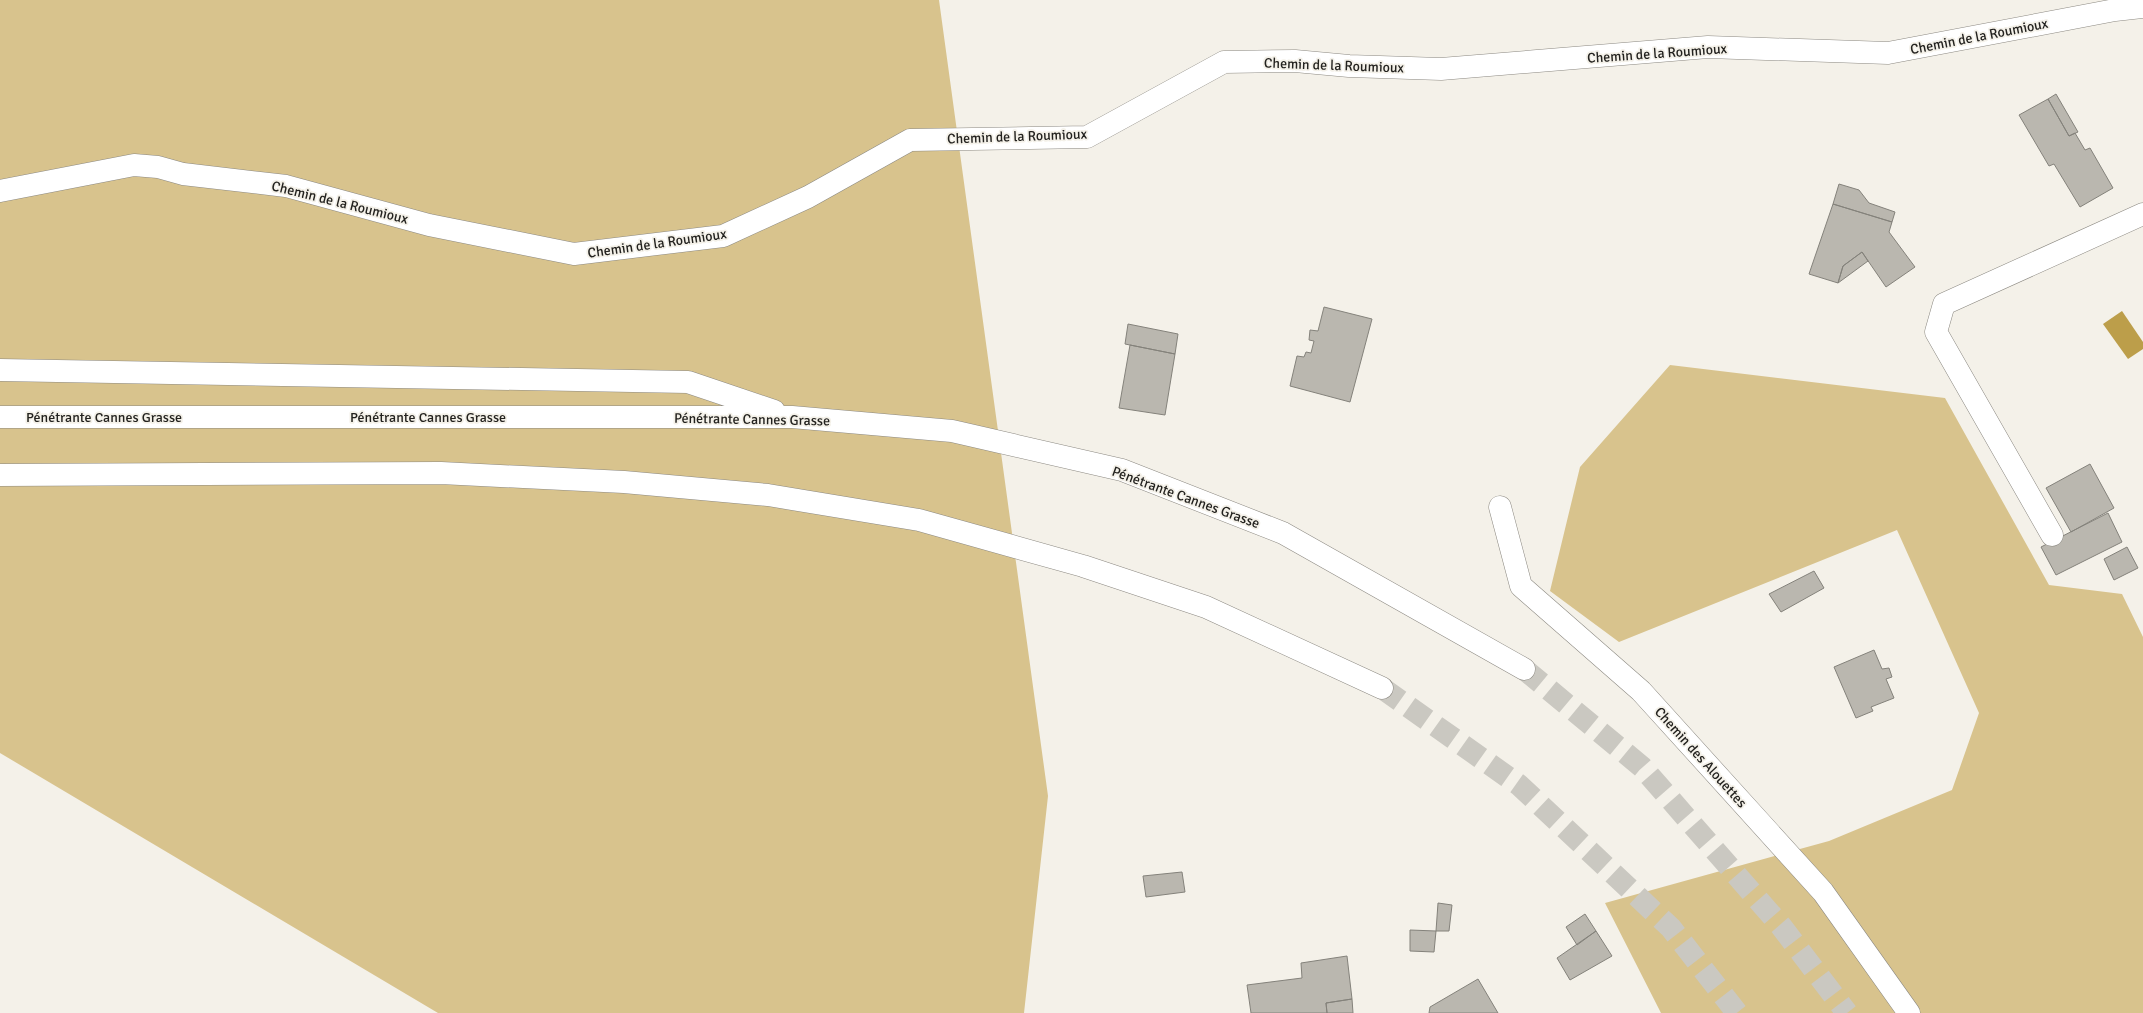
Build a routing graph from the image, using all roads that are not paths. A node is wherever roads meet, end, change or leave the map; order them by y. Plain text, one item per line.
1 (2143, 7) edge
2 (0, 191) edge
3 (2143, 214) edge
4 (0, 370) edge
5 (0, 417) edge
6 (792, 417) junction
7 (0, 475) edge
8 (1500, 507) dead end
9 (2052, 535) dead end
10 (1524, 669) tunnel mouth
11 (1382, 688) tunnel mouth
12 (1909, 1013) edge

1 - 2 main road, Chemin de la Roumioux
3 - 9 main road
4 - 6 main road
5 - 6 main road, Pénétrante Cannes Grasse
6 - 10 main road, Pénétrante Cannes Grasse
7 - 11 main road
8 - 12 main road, Chemin des Alouettes

